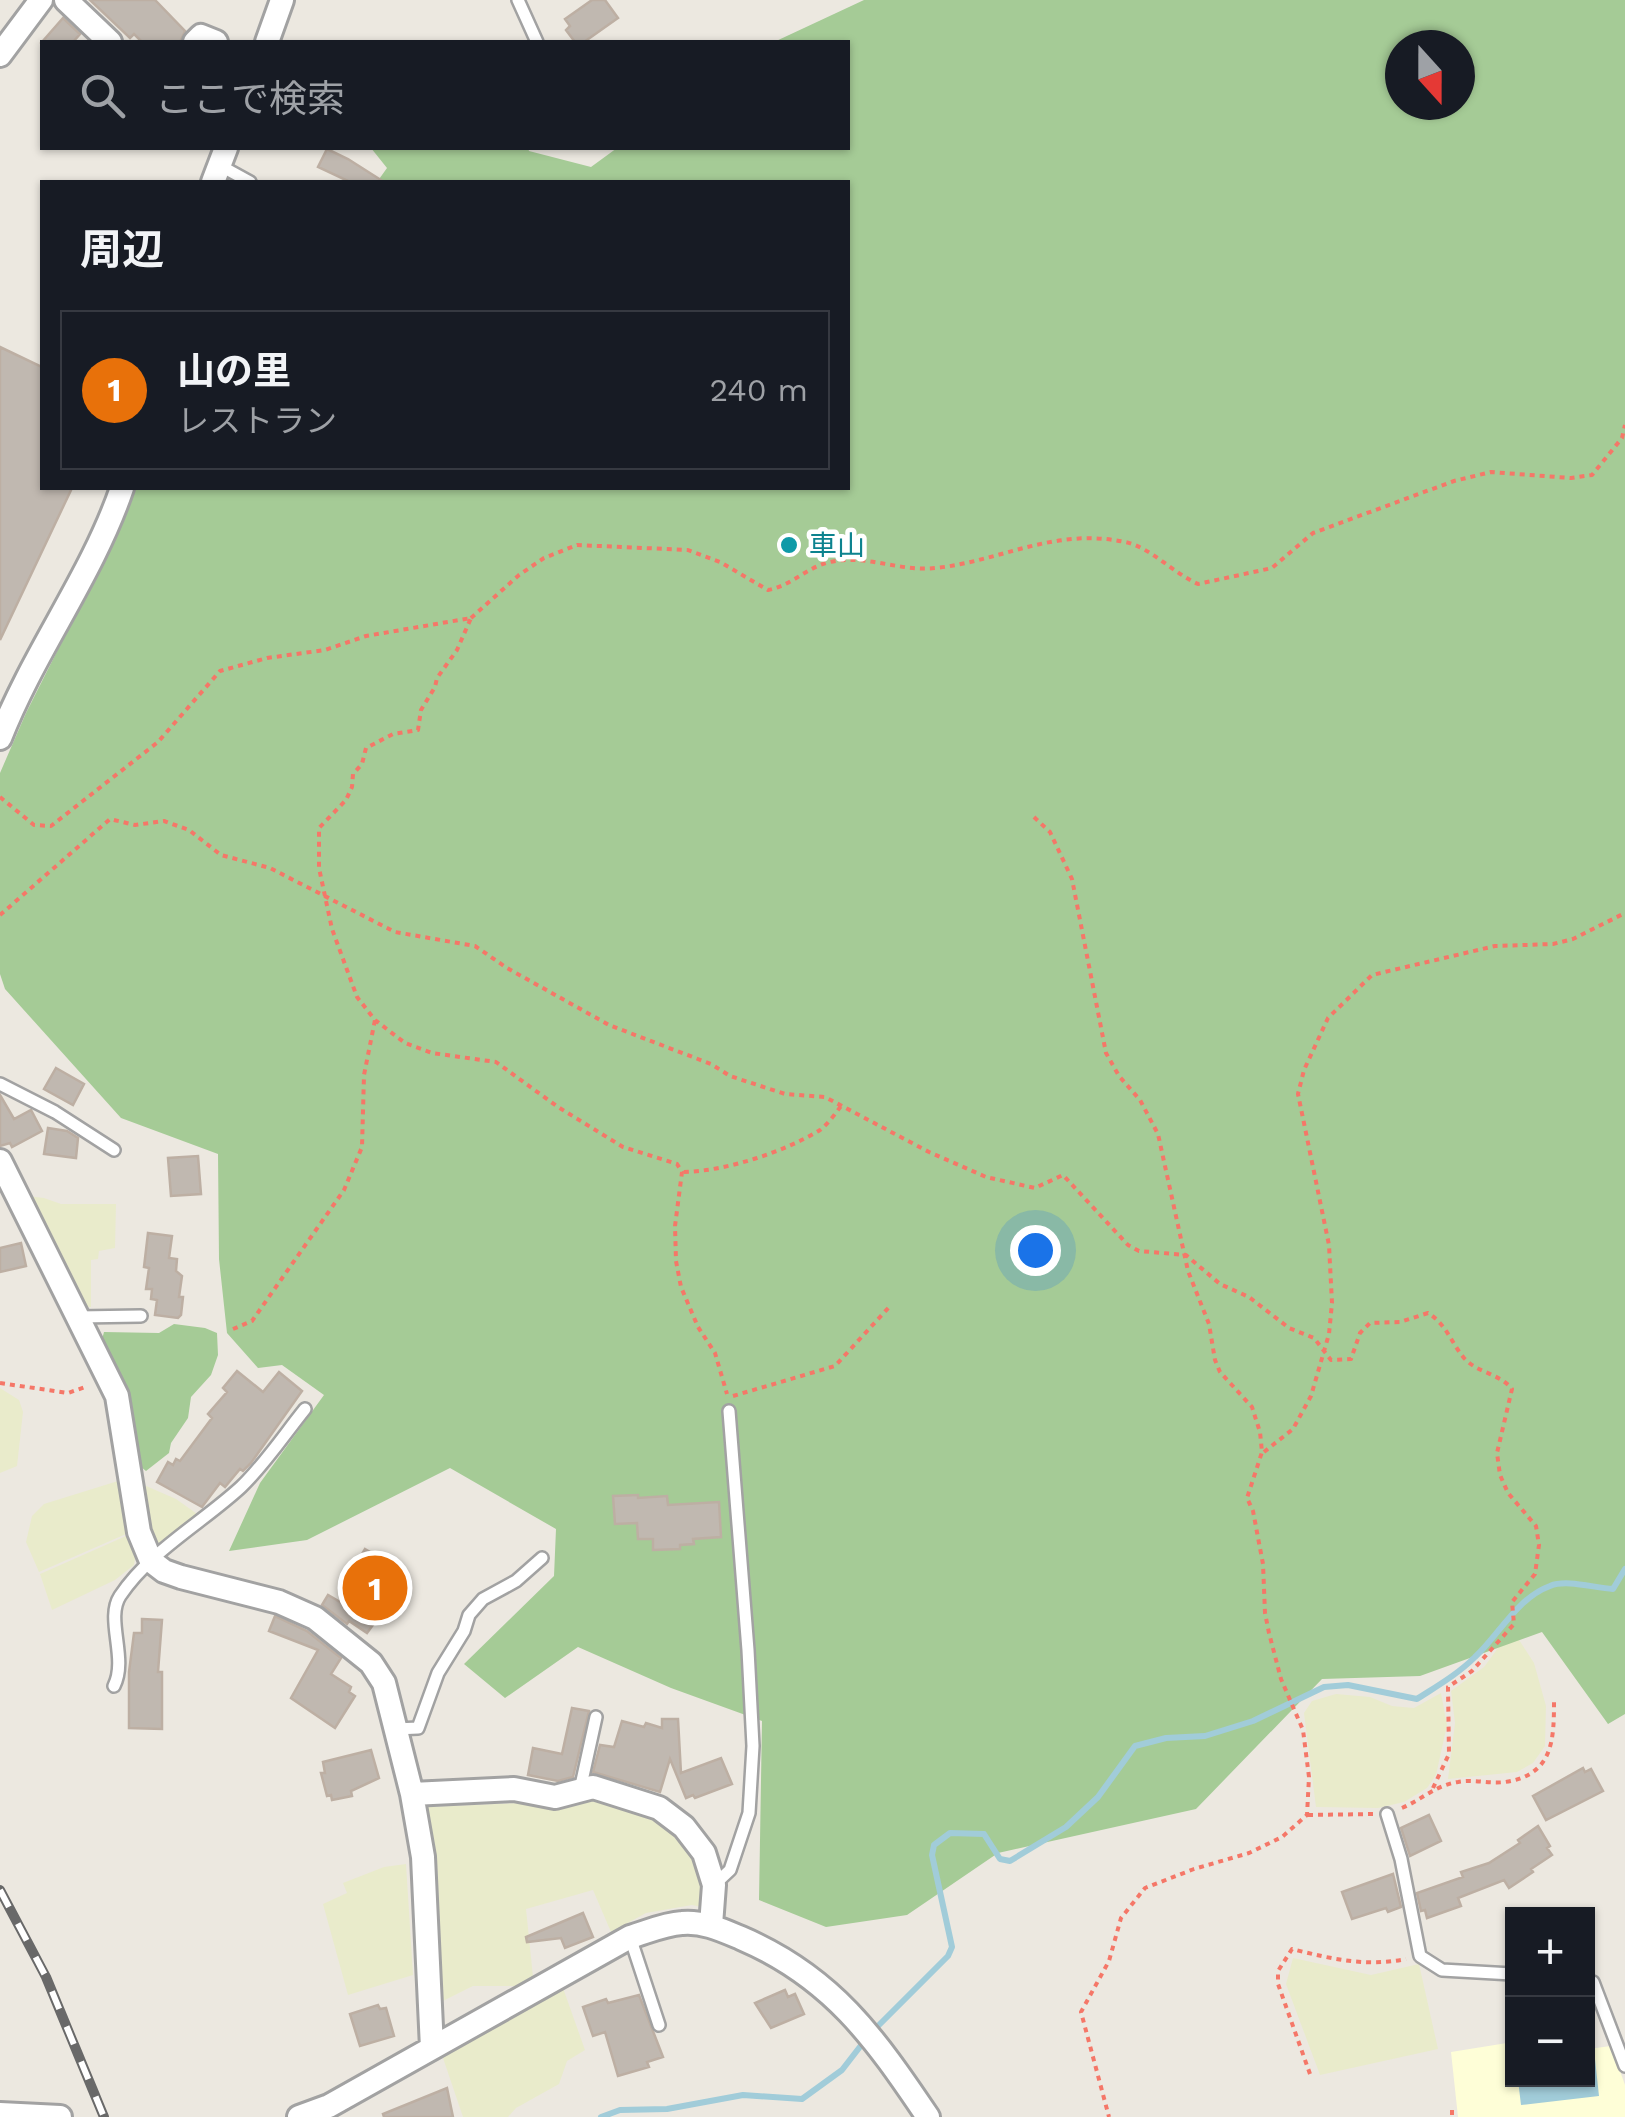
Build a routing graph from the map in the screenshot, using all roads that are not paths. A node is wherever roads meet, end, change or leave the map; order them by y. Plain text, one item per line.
1 (41, 0) edge
2 (66, 0) edge
3 (282, 0) edge
4 (518, 0) edge
5 (108, 40) edge
6 (268, 40) edge
7 (536, 40) edge
8 (0, 55) edge
9 (219, 165) edge
10 (246, 180) edge
11 (121, 490) edge
12 (0, 738) edge
13 (0, 1084) edge
14 (114, 1150) dead end
15 (0, 1161) edge
16 (141, 1316) dead end
17 (78, 1317) junction
18 (305, 1408) dead end
19 (728, 1411) dead end
20 (542, 1558) dead end
21 (151, 1561) junction
22 (114, 1686) dead end
23 (596, 1717) dead end
24 (396, 1729) junction
25 (580, 1790) junction
26 (412, 1794) junction
27 (1387, 1814) road end
28 (714, 1885) junction
29 (712, 1925) junction
30 (630, 1937) junction
31 (1505, 1974) edge
32 (1595, 1987) edge
33 (659, 2025) dead end
34 (432, 2048) junction
35 (1625, 2066) edge
36 (0, 2114) edge
37 (60, 2117) edge
38 (298, 2117) edge
39 (928, 2117) edge

1 - 8 street
2 - 5 street
3 - 6 street
4 - 7 lane
9 - 10 lane
11 - 12 street
13 - 14 lane
15 - 17 street
16 - 17 lane
17 - 21 street
18 - 21 lane
19 - 28 lane
20 - 24 lane
21 - 22 lane
21 - 24 street
23 - 25 lane
24 - 26 street
25 - 26 street
25 - 28 street
26 - 34 street
27 - 31 lane
28 - 29 street
29 - 30 street
29 - 39 street
30 - 33 lane
30 - 34 street
32 - 35 lane
34 - 38 street
36 - 37 street

